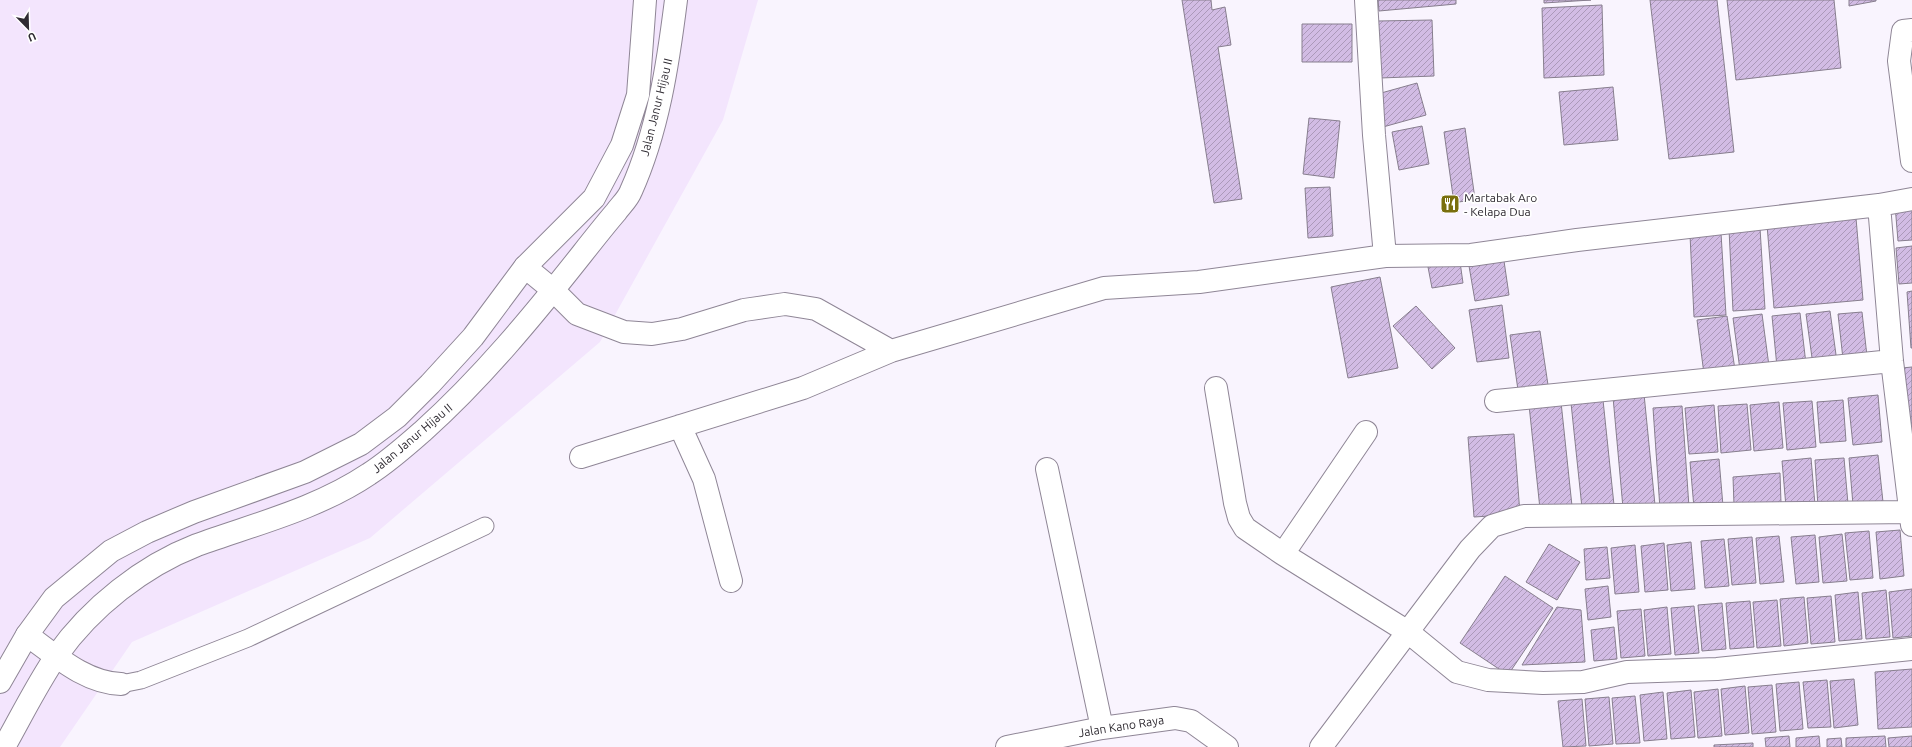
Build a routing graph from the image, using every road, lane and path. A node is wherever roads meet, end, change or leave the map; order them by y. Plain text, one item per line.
1 (645, 0) edge
2 (676, 0) edge
3 (1366, 0) edge
4 (1912, 30) edge
5 (1912, 161) edge
6 (1912, 200) edge
7 (1879, 205) junction
8 (1385, 256) junction
9 (525, 267) junction
10 (553, 290) junction
11 (891, 351) junction
12 (1892, 361) junction
13 (1216, 388) dead end
14 (1496, 401) dead end
15 (680, 426) junction
16 (1366, 432) dead end
17 (580, 458) dead end
18 (1047, 469) dead end
19 (1911, 519) edge
20 (485, 526) dead end
21 (1283, 554) junction
22 (731, 581) dead end
23 (1408, 632) junction
24 (27, 634) junction
25 (1912, 649) edge
26 (57, 656) junction
27 (0, 682) edge
28 (121, 684) joint
29 (1102, 728) junction
30 (4, 747) edge
31 (1008, 747) edge
32 (1227, 747) edge
33 (1321, 747) edge

1 - 9 street, Jalan Janur Hijau II
2 - 10 street, Jalan Janur Hijau II
3 - 8 street
4 - 5 street
6 - 7 street
7 - 8 street
7 - 12 street
8 - 11 street
9 - 10 street
9 - 24 street, Jalan Janur Hijau II
10 - 11 street
10 - 26 street, Jalan Janur Hijau II
11 - 15 street
12 - 14 street
12 - 19 street
13 - 21 street
15 - 17 street
15 - 22 street
16 - 21 street
18 - 29 street
19 - 23 street
20 - 28 lane
21 - 23 street
23 - 25 street
23 - 33 street
24 - 26 street
24 - 27 street, Jalan Janur Hijau II
26 - 28 street
26 - 30 street, Jalan Janur Hijau II
29 - 31 street, Jalan Kano Raya
29 - 32 street, Jalan Kano Raya

